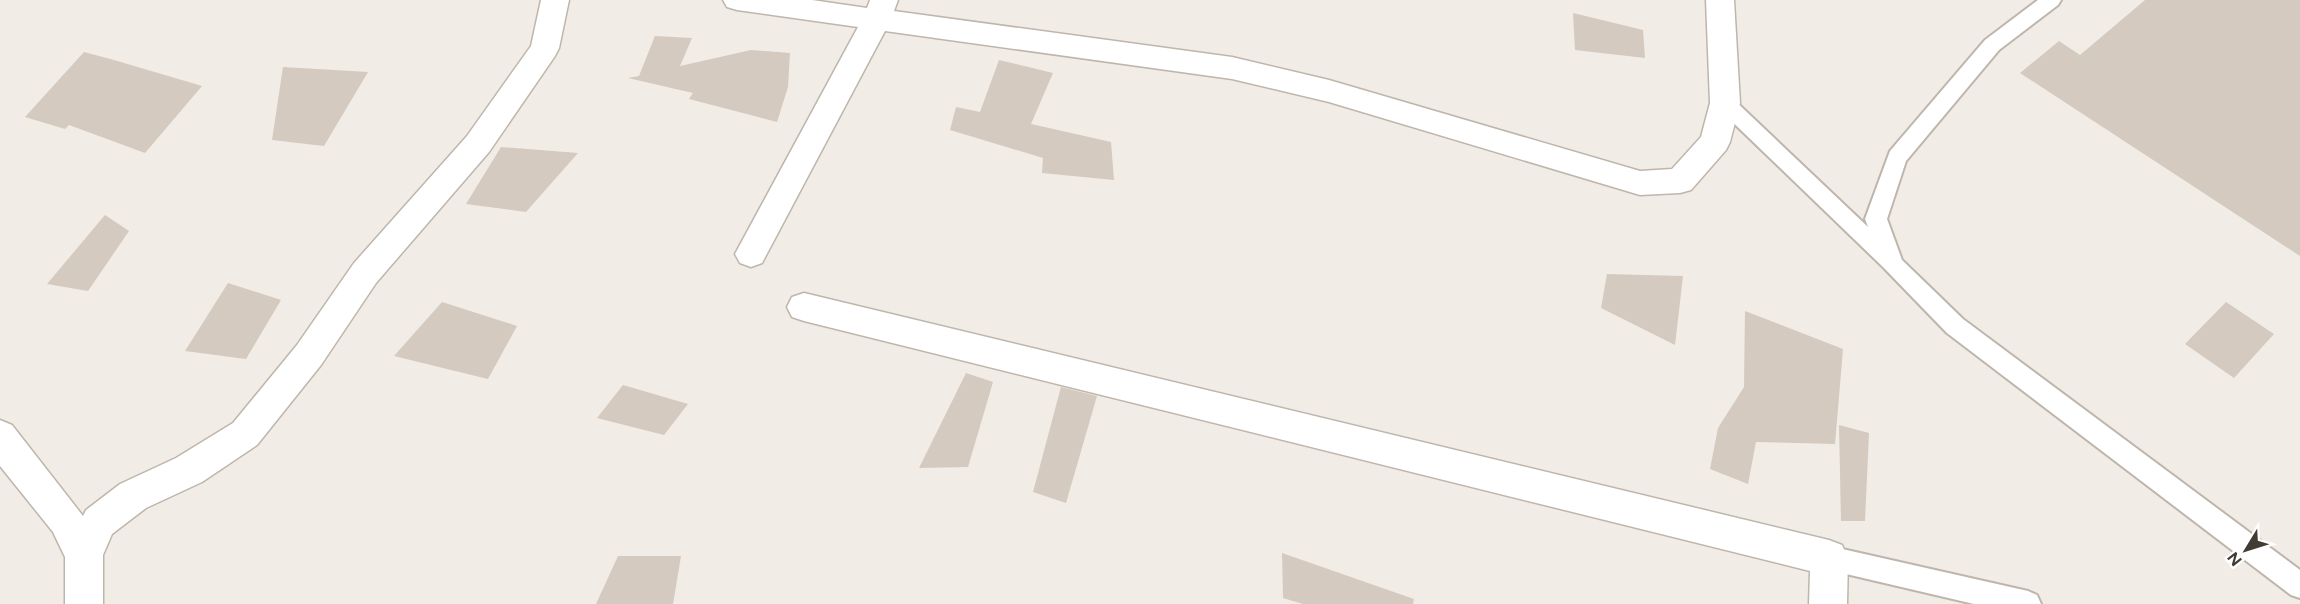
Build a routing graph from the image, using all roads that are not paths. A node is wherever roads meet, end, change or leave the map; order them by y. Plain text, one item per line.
1 (555, 0) edge
2 (737, 0) edge
3 (1720, 0) edge
4 (2051, 0) edge
5 (881, 9) edge
6 (1725, 103) junction
7 (751, 254) dead end
8 (1893, 266) junction
9 (804, 307) dead end
10 (0, 436) edge
11 (84, 555) junction
12 (1829, 558) junction
13 (2300, 586) edge
14 (84, 604) edge
15 (1828, 604) edge
16 (2028, 604) edge

1 - 11 street
2 - 5 street
3 - 6 street
4 - 8 lane
5 - 6 street
5 - 7 street
6 - 8 lane
8 - 13 lane
9 - 12 street
10 - 11 street
11 - 14 street
12 - 15 street
12 - 16 lane

